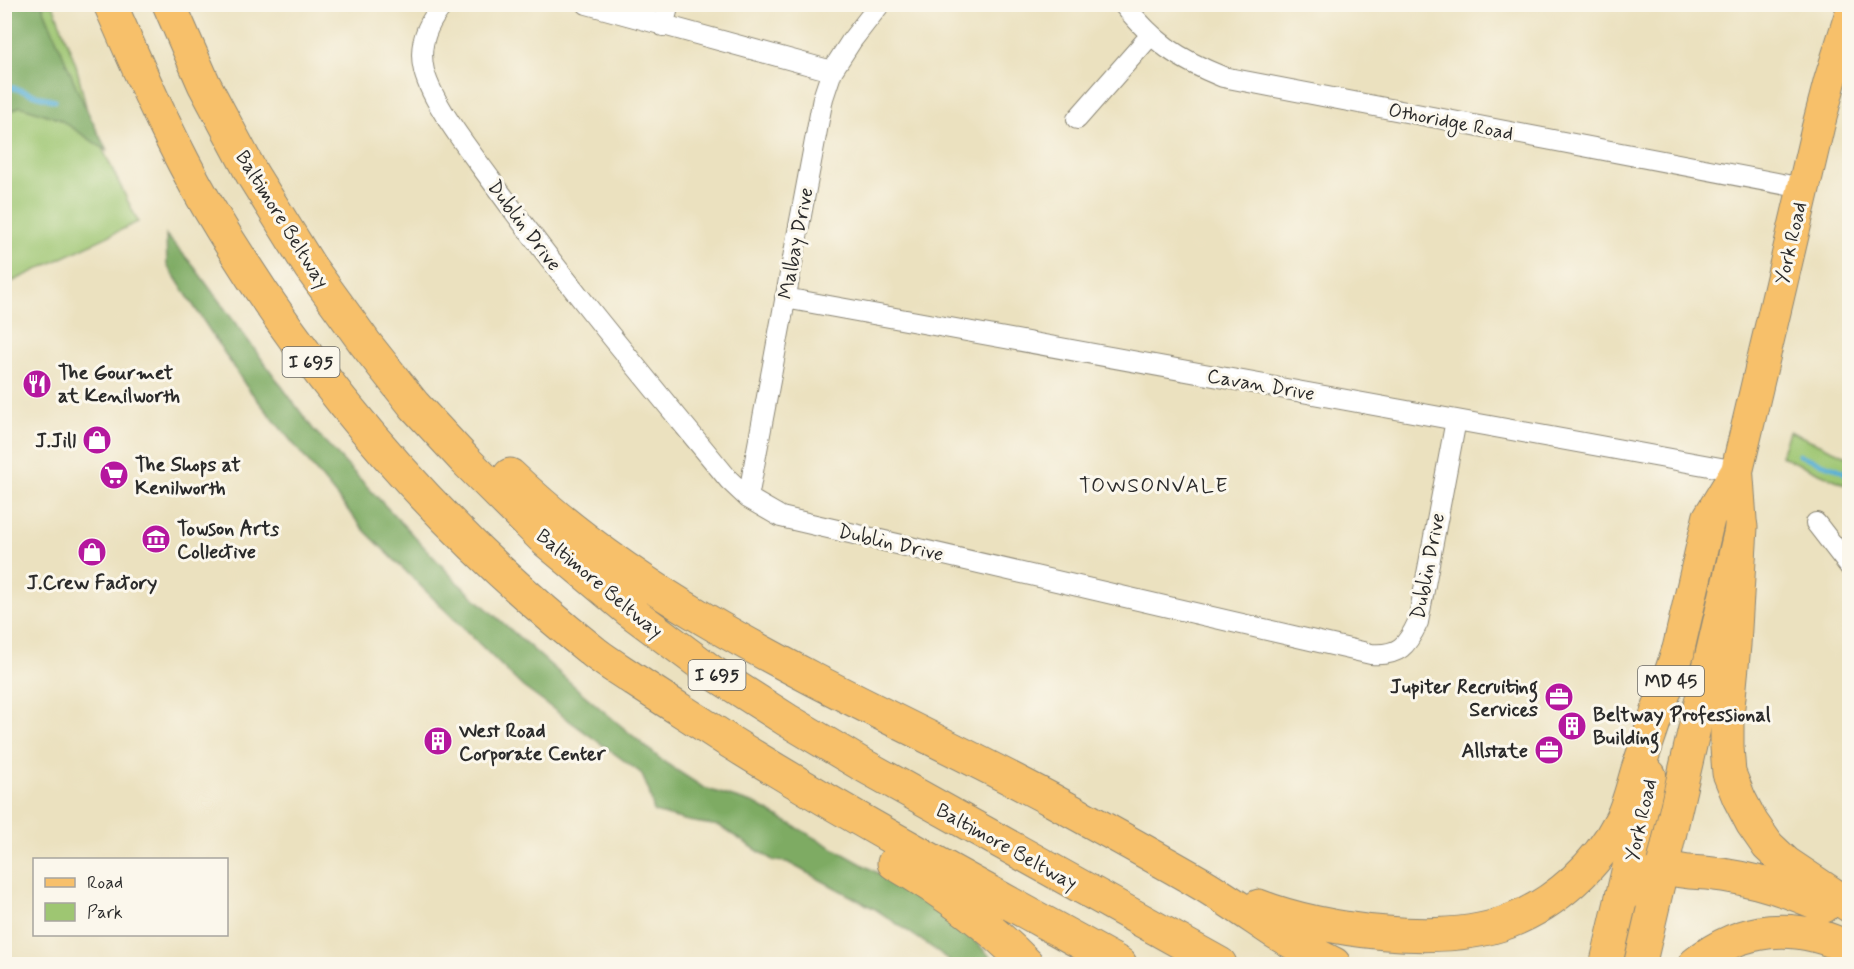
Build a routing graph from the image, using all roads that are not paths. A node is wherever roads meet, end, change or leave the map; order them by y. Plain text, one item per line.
1 (110, 4) edge
2 (169, 4) edge
3 (444, 4) edge
4 (587, 4) edge
5 (669, 4) edge
6 (880, 4) edge
7 (1123, 4) edge
8 (1850, 17) edge
9 (663, 26) junction
10 (1150, 36) junction
11 (832, 71) junction
12 (1077, 119) dead end
13 (1803, 188) junction
14 (310, 267) junction
15 (784, 298) junction
16 (1456, 420) junction
17 (1737, 471) junction
18 (748, 498) junction
19 (1816, 523) dead end
20 (1741, 526) junction
21 (1850, 567) edge
22 (1678, 652) junction
23 (597, 655) junction
24 (1663, 870) junction
25 (1204, 885) junction
26 (1622, 897) junction
27 (1850, 906) edge
28 (1850, 920) edge
29 (1850, 949) edge
30 (1027, 964) edge
31 (1120, 964) edge
32 (1220, 964) edge
33 (1334, 964) edge
34 (1606, 964) edge
35 (1640, 964) edge
36 (1695, 964) edge

1 - 23 highway, I 695
2 - 14 highway, Baltimore Beltway / I 695
3 - 18 street, Dublin Drive
4 - 9 street
5 - 9 street
6 - 11 street, Malbay Drive
7 - 10 street, Othoridge Road
8 - 13 main road, York Road / MD 45
9 - 11 street
10 - 12 street
10 - 13 street, Othoridge Road
11 - 15 street, Malbay Drive
13 - 17 main road, York Road / MD 45
14 - 25 highway
14 - 32 highway, Baltimore Beltway / I 695
15 - 16 street, Cavan Drive
15 - 18 street, Malbay Drive
16 - 17 street, Cavan Drive
16 - 18 street, Dublin Drive
17 - 20 main road, York Road / MD 45
17 - 22 main road, York Road / MD 45
19 - 21 street
20 - 24 main road, York Road / MD 45
20 - 27 highway
22 - 25 highway
22 - 26 main road, York Road / MD 45
23 - 30 highway
23 - 31 highway, I 695
24 - 26 highway
24 - 28 highway
24 - 35 main road, York Road / MD 45
25 - 33 highway
26 - 34 main road, York Road / MD 45
29 - 36 highway

